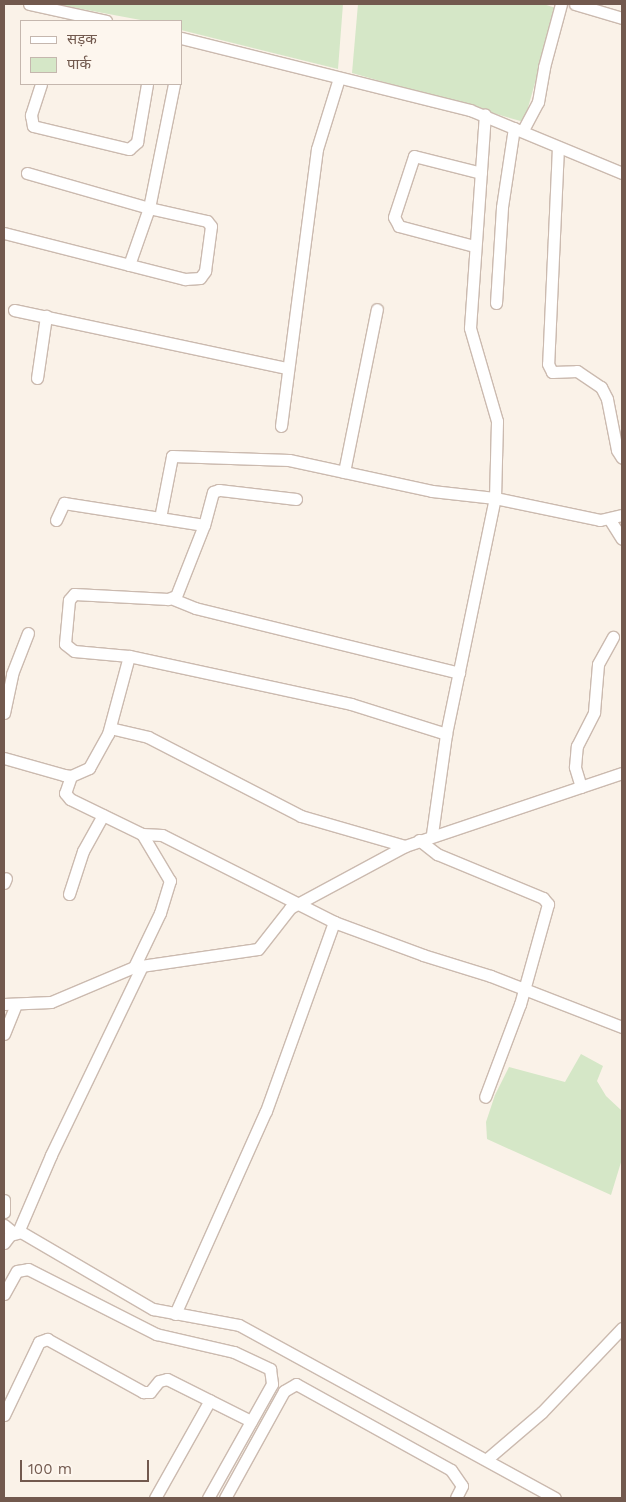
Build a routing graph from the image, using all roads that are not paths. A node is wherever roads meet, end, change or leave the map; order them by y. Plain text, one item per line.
1 (29, 4) edge
2 (561, 4) edge
3 (575, 4) edge
4 (622, 18) edge
5 (101, 20) edge
6 (182, 42) edge
7 (339, 78) junction
8 (41, 85) edge
9 (147, 85) edge
10 (174, 85) edge
11 (485, 115) junction
12 (519, 129) junction
13 (558, 147) junction
14 (27, 172) dead end
15 (481, 173) junction
16 (622, 173) edge
17 (149, 208) junction
18 (4, 234) edge
19 (474, 246) junction
20 (129, 265) junction
21 (496, 303) dead end
22 (377, 309) dead end
23 (14, 310) dead end
24 (46, 316) junction
25 (287, 368) junction
26 (37, 378) dead end
27 (281, 426) dead end
28 (622, 458) edge
29 (344, 472) junction
30 (495, 498) junction
31 (296, 499) dead end
32 (622, 515) edge
33 (160, 518) junction
34 (56, 520) dead end
35 (610, 520) junction
36 (204, 525) junction
37 (622, 539) edge
38 (173, 599) junction
39 (28, 633) dead end
40 (614, 637) dead end
41 (129, 656) junction
42 (459, 673) junction
43 (4, 713) edge
44 (110, 728) junction
45 (446, 734) junction
46 (4, 758) edge
47 (622, 773) edge
48 (71, 776) junction
49 (581, 787) junction
50 (104, 816) junction
51 (142, 834) junction
52 (432, 834) junction
53 (419, 840) junction
54 (405, 846) junction
55 (69, 894) dead end
56 (297, 904) junction
57 (334, 922) junction
58 (138, 967) junction
59 (524, 991) junction
60 (4, 1004) edge
61 (16, 1004) junction
62 (622, 1027) edge
63 (4, 1034) edge
64 (485, 1097) dead end
65 (4, 1200) edge
66 (4, 1212) edge
67 (4, 1225) edge
68 (16, 1232) junction
69 (4, 1243) edge
70 (4, 1294) edge
71 (175, 1314) junction
72 (622, 1328) edge
73 (210, 1400) junction
74 (4, 1415) edge
75 (251, 1421) junction
76 (487, 1460) junction
77 (155, 1498) edge
78 (208, 1498) edge
79 (226, 1498) edge
80 (456, 1498) edge
81 (555, 1498) edge

1 - 5 street
2 - 12 street
3 - 4 street
6 - 7 street
7 - 11 street
7 - 25 street
8 - 9 street
10 - 17 street
11 - 12 street
11 - 15 street
12 - 13 street
12 - 21 street
13 - 16 street
13 - 28 street
14 - 17 street
15 - 19 street
15 - 19 street
17 - 20 street
17 - 20 street
18 - 20 street
19 - 30 street
22 - 29 street
23 - 24 street
24 - 25 street
24 - 26 street
25 - 27 street
29 - 30 street
29 - 33 street
30 - 35 street
30 - 42 street
31 - 36 street
32 - 35 street
33 - 34 street
33 - 36 street
35 - 37 street
36 - 38 street
38 - 41 street
38 - 42 street
39 - 43 street
40 - 49 street
41 - 44 street
41 - 45 street
42 - 45 street
44 - 48 street
44 - 54 street
45 - 52 street
46 - 48 street
47 - 49 street
48 - 50 street
49 - 52 street
50 - 51 street
50 - 55 street
51 - 56 street
51 - 58 street
52 - 53 street
53 - 54 street
53 - 59 street
54 - 56 street
56 - 57 street
56 - 58 street
57 - 59 street
57 - 71 street
58 - 61 street
58 - 68 street
59 - 62 street
59 - 64 street
60 - 61 street
61 - 63 street
65 - 66 street
67 - 68 street
68 - 69 street
68 - 71 street
70 - 75 street
71 - 76 street
72 - 76 street
73 - 74 street
73 - 75 street
73 - 77 street
75 - 78 street
76 - 81 street
79 - 80 street

